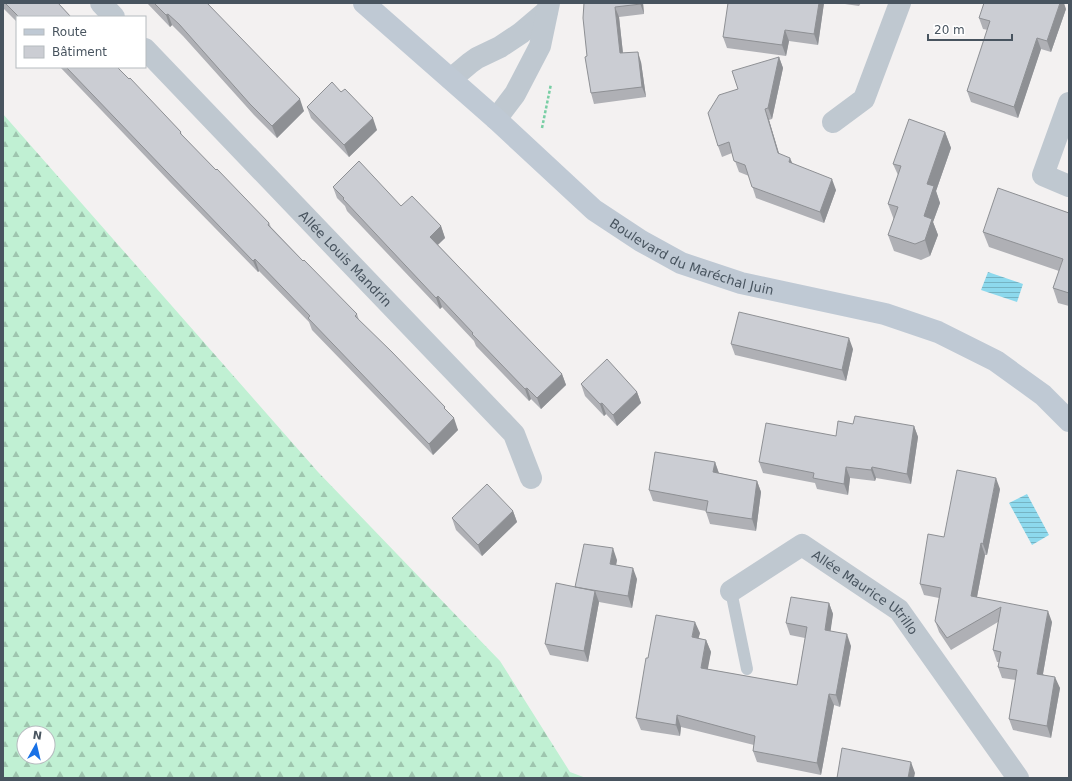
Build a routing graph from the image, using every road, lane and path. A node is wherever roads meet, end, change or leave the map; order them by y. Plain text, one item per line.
1 (101, 3) edge
2 (364, 3) edge
3 (900, 3) edge
4 (548, 7) edge
5 (113, 16) edge
6 (146, 50) edge
7 (451, 79) junction
8 (1069, 103) edge
9 (496, 119) junction
10 (833, 122) dead end
11 (1069, 186) edge
12 (1069, 421) edge
13 (531, 478) dead end
14 (731, 591) joint
15 (747, 669) dead end
16 (1018, 778) edge

1 - 5 street
2 - 7 main road, Boulevard du Maréchal Juin
3 - 10 street
4 - 7 street
4 - 9 street
6 - 13 street, Allée Louis Mandrin
7 - 9 main road, Boulevard du Maréchal Juin
8 - 11 street
9 - 12 main road, Boulevard du Maréchal Juin
14 - 15 lane, Allée Maurice Utrillo
14 - 16 street, Allée Maurice Utrillo

